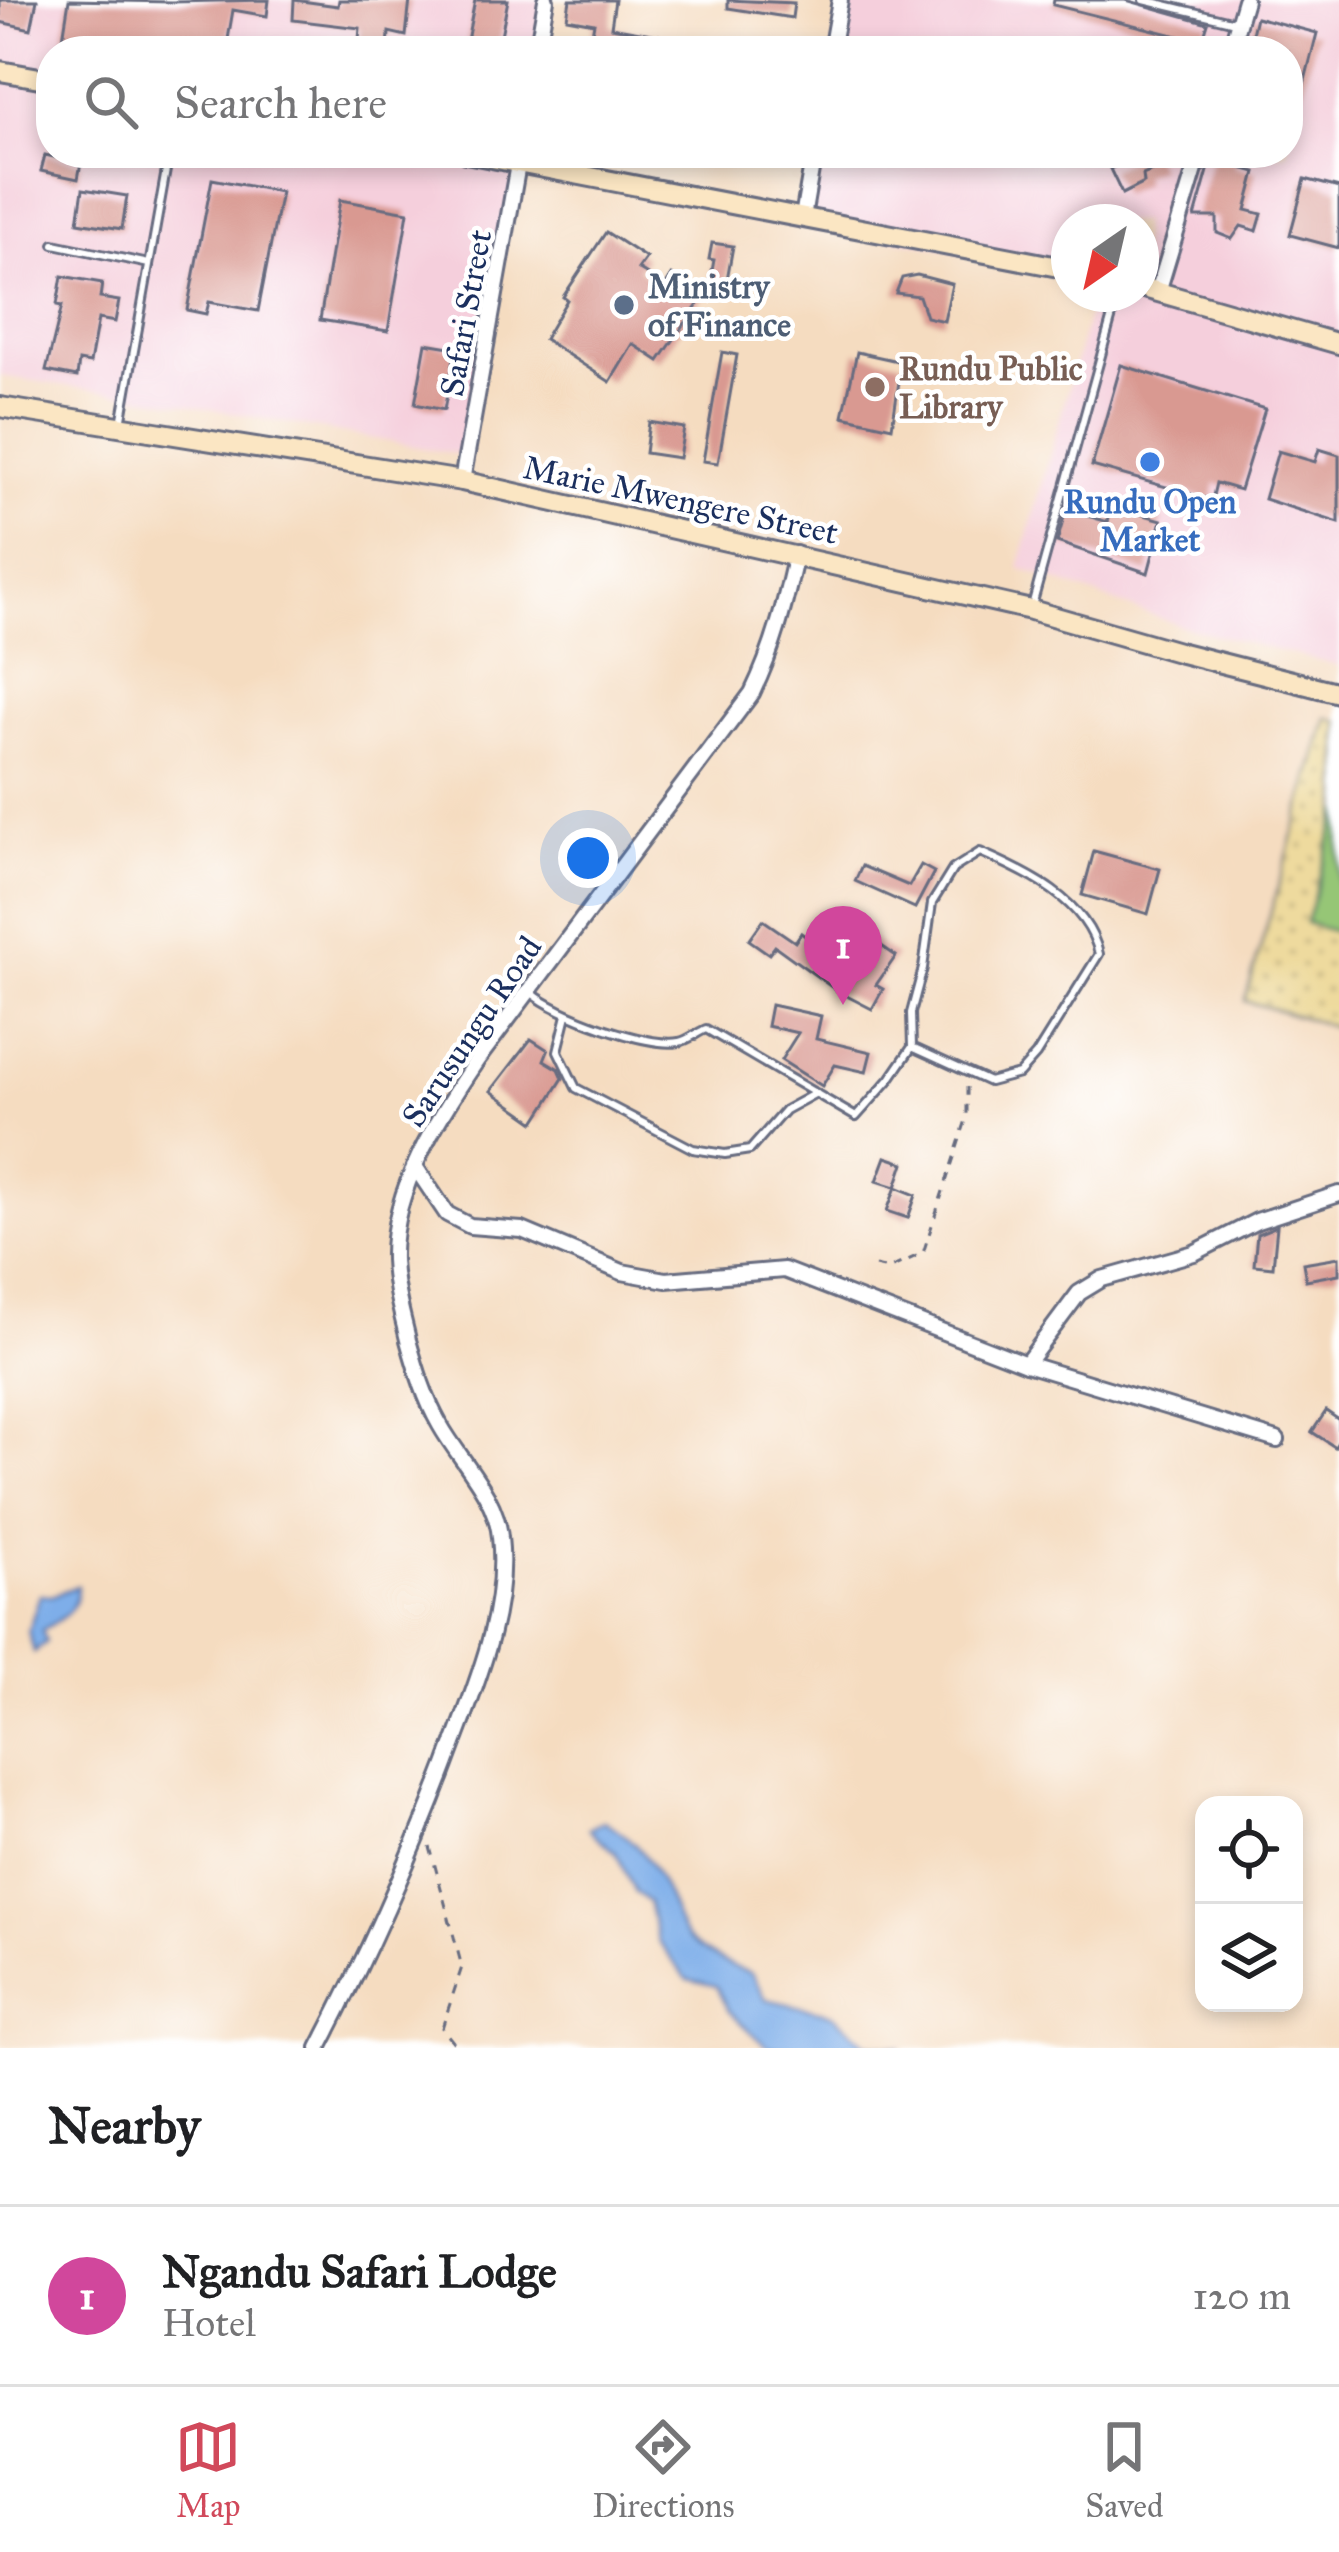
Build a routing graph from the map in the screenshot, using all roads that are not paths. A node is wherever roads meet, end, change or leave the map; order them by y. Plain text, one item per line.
1 (546, 0) edge
2 (840, 0) edge
3 (1144, 0) edge
4 (1245, 0) edge
5 (1238, 23) junction
6 (540, 36) edge
7 (834, 36) edge
8 (1234, 36) edge
9 (0, 71) edge
10 (36, 77) edge
11 (166, 168) edge
12 (517, 168) edge
13 (567, 168) edge
14 (811, 168) edge
15 (1195, 168) edge
16 (803, 217) junction
17 (54, 244) dead end
18 (149, 264) junction
19 (1051, 265) edge
20 (1159, 265) edge
21 (1159, 293) edge
22 (1113, 312) edge
23 (1339, 344) edge
24 (0, 407) edge
25 (121, 428) junction
26 (462, 482) junction
27 (796, 554) junction
28 (1031, 610) junction
29 (1337, 687) edge
30 (528, 989) junction
31 (567, 1015) junction
32 (911, 1047) junction
33 (816, 1093) junction
34 (416, 1168) junction
35 (1339, 1194) edge
36 (1026, 1364) junction
37 (1277, 1440) dead end
38 (319, 2048) edge

1 - 6 street
2 - 7 street
3 - 5 lane
4 - 5 street
5 - 8 street
9 - 10 main road
11 - 18 lane
12 - 26 street, Safari Street
13 - 16 main road
14 - 16 street
15 - 20 street
16 - 19 main road
17 - 18 lane
18 - 25 lane
21 - 23 main road
22 - 28 lane
24 - 25 main road, Marie Mwengere Street
25 - 26 main road, Marie Mwengere Street
26 - 27 main road, Marie Mwengere Street
27 - 28 main road, Marie Mwengere Street
27 - 30 street, Sarusungu Road
28 - 29 main road, Marie Mwengere Street
30 - 31 lane
30 - 34 street, Sarusungu Road
31 - 33 lane
31 - 33 lane
32 - 32 lane
32 - 33 lane
34 - 36 street
34 - 38 street, Sarusungu Road
35 - 36 street
36 - 37 street

